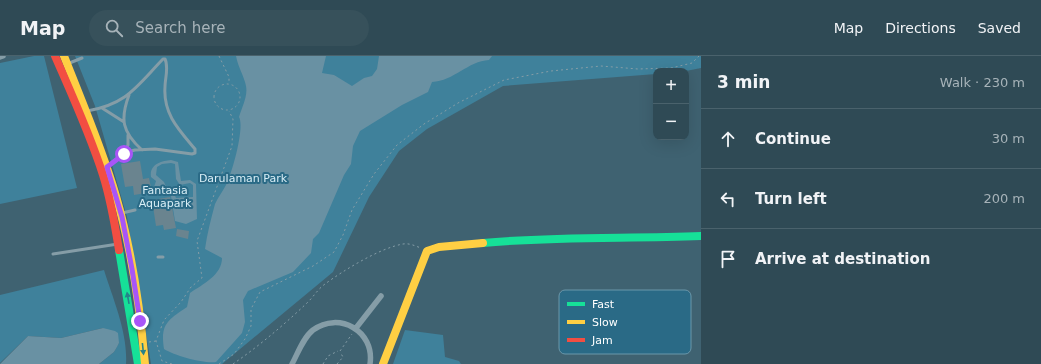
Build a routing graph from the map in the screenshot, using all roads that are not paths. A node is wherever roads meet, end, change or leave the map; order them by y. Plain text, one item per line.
1 (3, 56) edge
2 (55, 56) edge
3 (0, 57) edge
4 (82, 58) dead end
5 (65, 60) edge
6 (129, 95) junction
7 (102, 108) junction
8 (86, 111) junction
9 (124, 122) junction
10 (128, 133) junction
11 (142, 150) junction
12 (124, 154) junction
13 (107, 167) junction
14 (135, 210) dead end
15 (121, 213) junction
16 (701, 236) edge
17 (119, 244) junction
18 (53, 254) dead end
19 (158, 257) dead end
20 (163, 257) dead end
21 (381, 296) dead end
22 (356, 328) junction
23 (138, 364) edge
24 (145, 364) edge
25 (292, 364) edge
26 (370, 364) edge
27 (383, 364) edge

1 - 3 street
2 - 17 street
4 - 5 lane
5 - 8 street
6 - 7 lane
6 - 9 lane
6 - 11 lane
7 - 8 lane
7 - 9 lane
8 - 13 street
9 - 10 lane
10 - 11 lane
10 - 12 lane
11 - 12 lane
12 - 13 lane
13 - 15 street
14 - 15 lane
15 -> 24 street
16 - 27 street
17 - 18 lane
23 -> 17 street
19 - 20 lane
21 - 22 street
22 - 25 street
22 - 26 street

